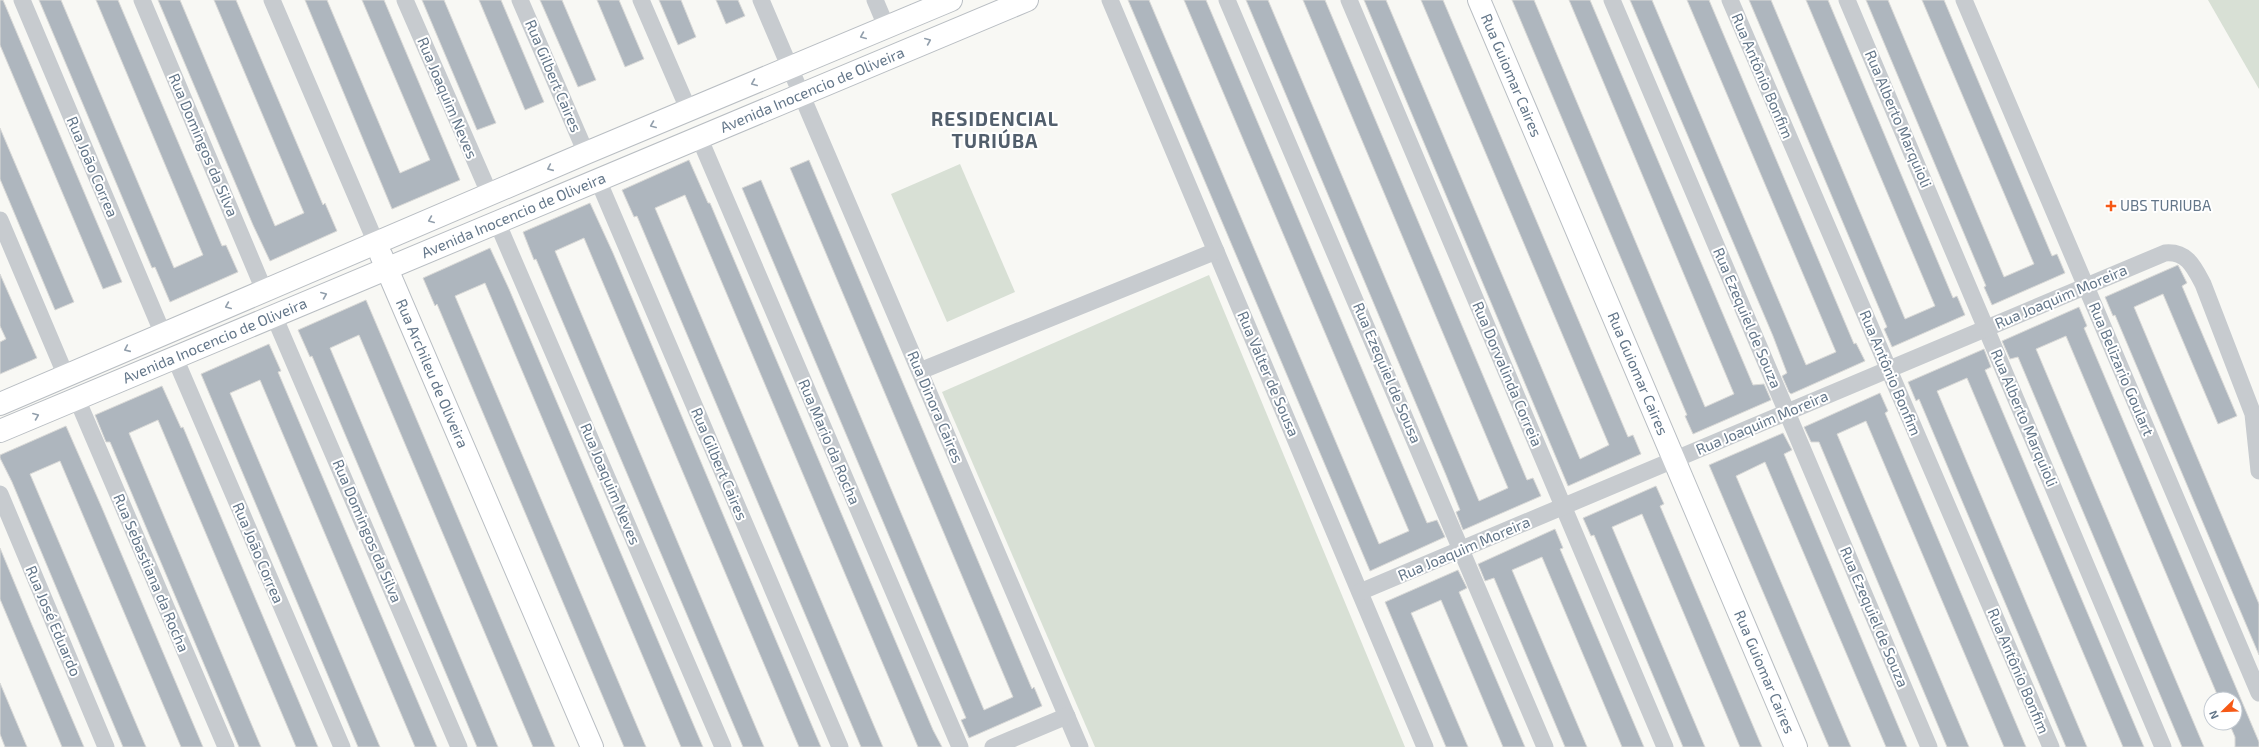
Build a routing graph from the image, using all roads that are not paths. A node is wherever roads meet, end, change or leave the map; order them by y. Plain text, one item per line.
1 (22, 0) edge
2 (142, 0) edge
3 (272, 0) edge
4 (405, 0) edge
5 (520, 0) edge
6 (641, 0) edge
7 (761, 0) edge
8 (875, 0) edge
9 (951, 0) edge
10 (1027, 0) edge
11 (1110, 0) edge
12 (1227, 0) edge
13 (1349, 0) edge
14 (1479, 0) edge
15 (1612, 0) edge
16 (1730, 0) edge
17 (1847, 0) edge
18 (1964, 0) edge
19 (886, 26) junction
20 (790, 67) junction
21 (802, 94) junction
22 (689, 111) junction
23 (699, 137) junction
24 (586, 153) junction
25 (598, 180) junction
26 (490, 196) junction
27 (0, 220) edge
28 (497, 222) junction
29 (376, 243) junction
30 (1216, 251) junction
31 (387, 269) junction
32 (2086, 286) junction
33 (264, 290) junction
34 (274, 316) junction
35 (1986, 329) junction
36 (163, 334) junction
37 (175, 358) junction
38 (1889, 370) junction
39 (920, 371) junction
40 (66, 376) junction
41 (77, 399) junction
42 (0, 404) edge
43 (1787, 412) junction
44 (0, 431) edge
45 (1674, 460) junction
46 (2259, 471) edge
47 (0, 494) edge
48 (1564, 507) junction
49 (1462, 549) junction
50 (1360, 592) junction
51 (2259, 693) edge
52 (1067, 716) junction
53 (106, 747) edge
54 (226, 747) edge
55 (342, 747) edge
56 (459, 747) edge
57 (592, 747) edge
58 (723, 747) edge
59 (840, 747) edge
60 (960, 747) edge
61 (993, 747) edge
62 (1080, 747) edge
63 (1425, 747) edge
64 (1545, 747) edge
65 (1666, 747) edge
66 (1796, 747) edge
67 (1929, 747) edge
68 (2050, 747) edge
69 (2163, 747) edge

1 - 36 street, Rua João Correa
2 - 33 street, Rua Domingos da Silva
3 - 29 street, Rua Archileu de Oliveira
4 - 26 street, Rua Joaquim Neves
5 - 24 street, Rua Gilbert Caires
6 - 22 street
7 - 20 street, Rua Dinora Caires
8 - 19 street
9 - 19 street, Avenida Inocencio de Oliveira
21 -> 10 street, Avenida Inocencio de Oliveira
11 - 30 street, Rua Valter de Sousa
12 - 49 street, Rua Ezequiel de Sousa
13 - 48 street, Rua Dorvalinda Correia
14 - 45 street, Rua Guiomar Caires
15 - 43 street, Rua Ezequiel de Souza
16 - 38 street, Rua Antônio Bonfim
17 - 35 street, Rua Alberto Marquioli
18 - 32 street, Rua Belizario Goulart
19 -> 20 street, Avenida Inocencio de Oliveira
20 - 21 street, Rua Dinora Caires
20 -> 22 street, Avenida Inocencio de Oliveira
21 - 23 street, Avenida Inocencio de Oliveira
21 - 39 street, Rua Dinora Caires
22 -> 24 street, Avenida Inocencio de Oliveira
23 - 25 street, Avenida Inocencio de Oliveira
23 - 60 street, Rua Mario da Rocha
24 -> 26 street, Avenida Inocencio de Oliveira
25 - 28 street, Avenida Inocencio de Oliveira
25 - 59 street, Rua Gilbert Caires
26 -> 29 street, Avenida Inocencio de Oliveira
27 - 40 street
28 - 31 street, Avenida Inocencio de Oliveira
28 - 58 street, Rua Joaquim Neves
29 - 31 street, Rua Archileu de Oliveira
29 - 33 street, Avenida Inocencio de Oliveira
30 - 39 street
30 - 50 street, Rua Valter de Sousa
34 -> 31 street, Avenida Inocencio de Oliveira
31 - 57 street, Rua Archileu de Oliveira
32 - 35 street, Rua Joaquim Moreira
32 - 46 street, Rua Joaquim Moreira
32 - 51 street, Rua Belizario Goulart
33 -> 36 street, Avenida Inocencio de Oliveira
34 - 37 street, Avenida Inocencio de Oliveira
34 - 56 street, Rua Domingos da Silva
35 - 38 street, Rua Joaquim Moreira
35 - 69 street, Rua Alberto Marquioli
36 -> 40 street, Avenida Inocencio de Oliveira
37 - 41 street, Avenida Inocencio de Oliveira
37 - 55 street, Rua João Correa
38 - 43 street, Rua Joaquim Moreira
38 - 68 street, Rua Antônio Bonfim
39 - 52 street, Rua Dinora Caires
40 - 42 street, Avenida Inocencio de Oliveira
44 -> 41 street, Avenida Inocencio de Oliveira
41 - 54 street, Rua Sebastiana da Rocha
43 - 45 street, Rua Joaquim Moreira
43 - 67 street, Rua Ezequiel de Souza
45 - 48 street, Rua Joaquim Moreira
45 - 66 street, Rua Guiomar Caires
47 - 53 street, Rua José Eduardo
48 - 49 street, Rua Joaquim Moreira
48 - 65 street, Rua Dorvalinda Correia
49 - 50 street, Rua Joaquim Moreira
49 - 64 street, Rua Ezequiel de Sousa
50 - 63 street, Rua Valter de Sousa
52 - 61 street
52 - 62 street, Rua Dinora Caires

